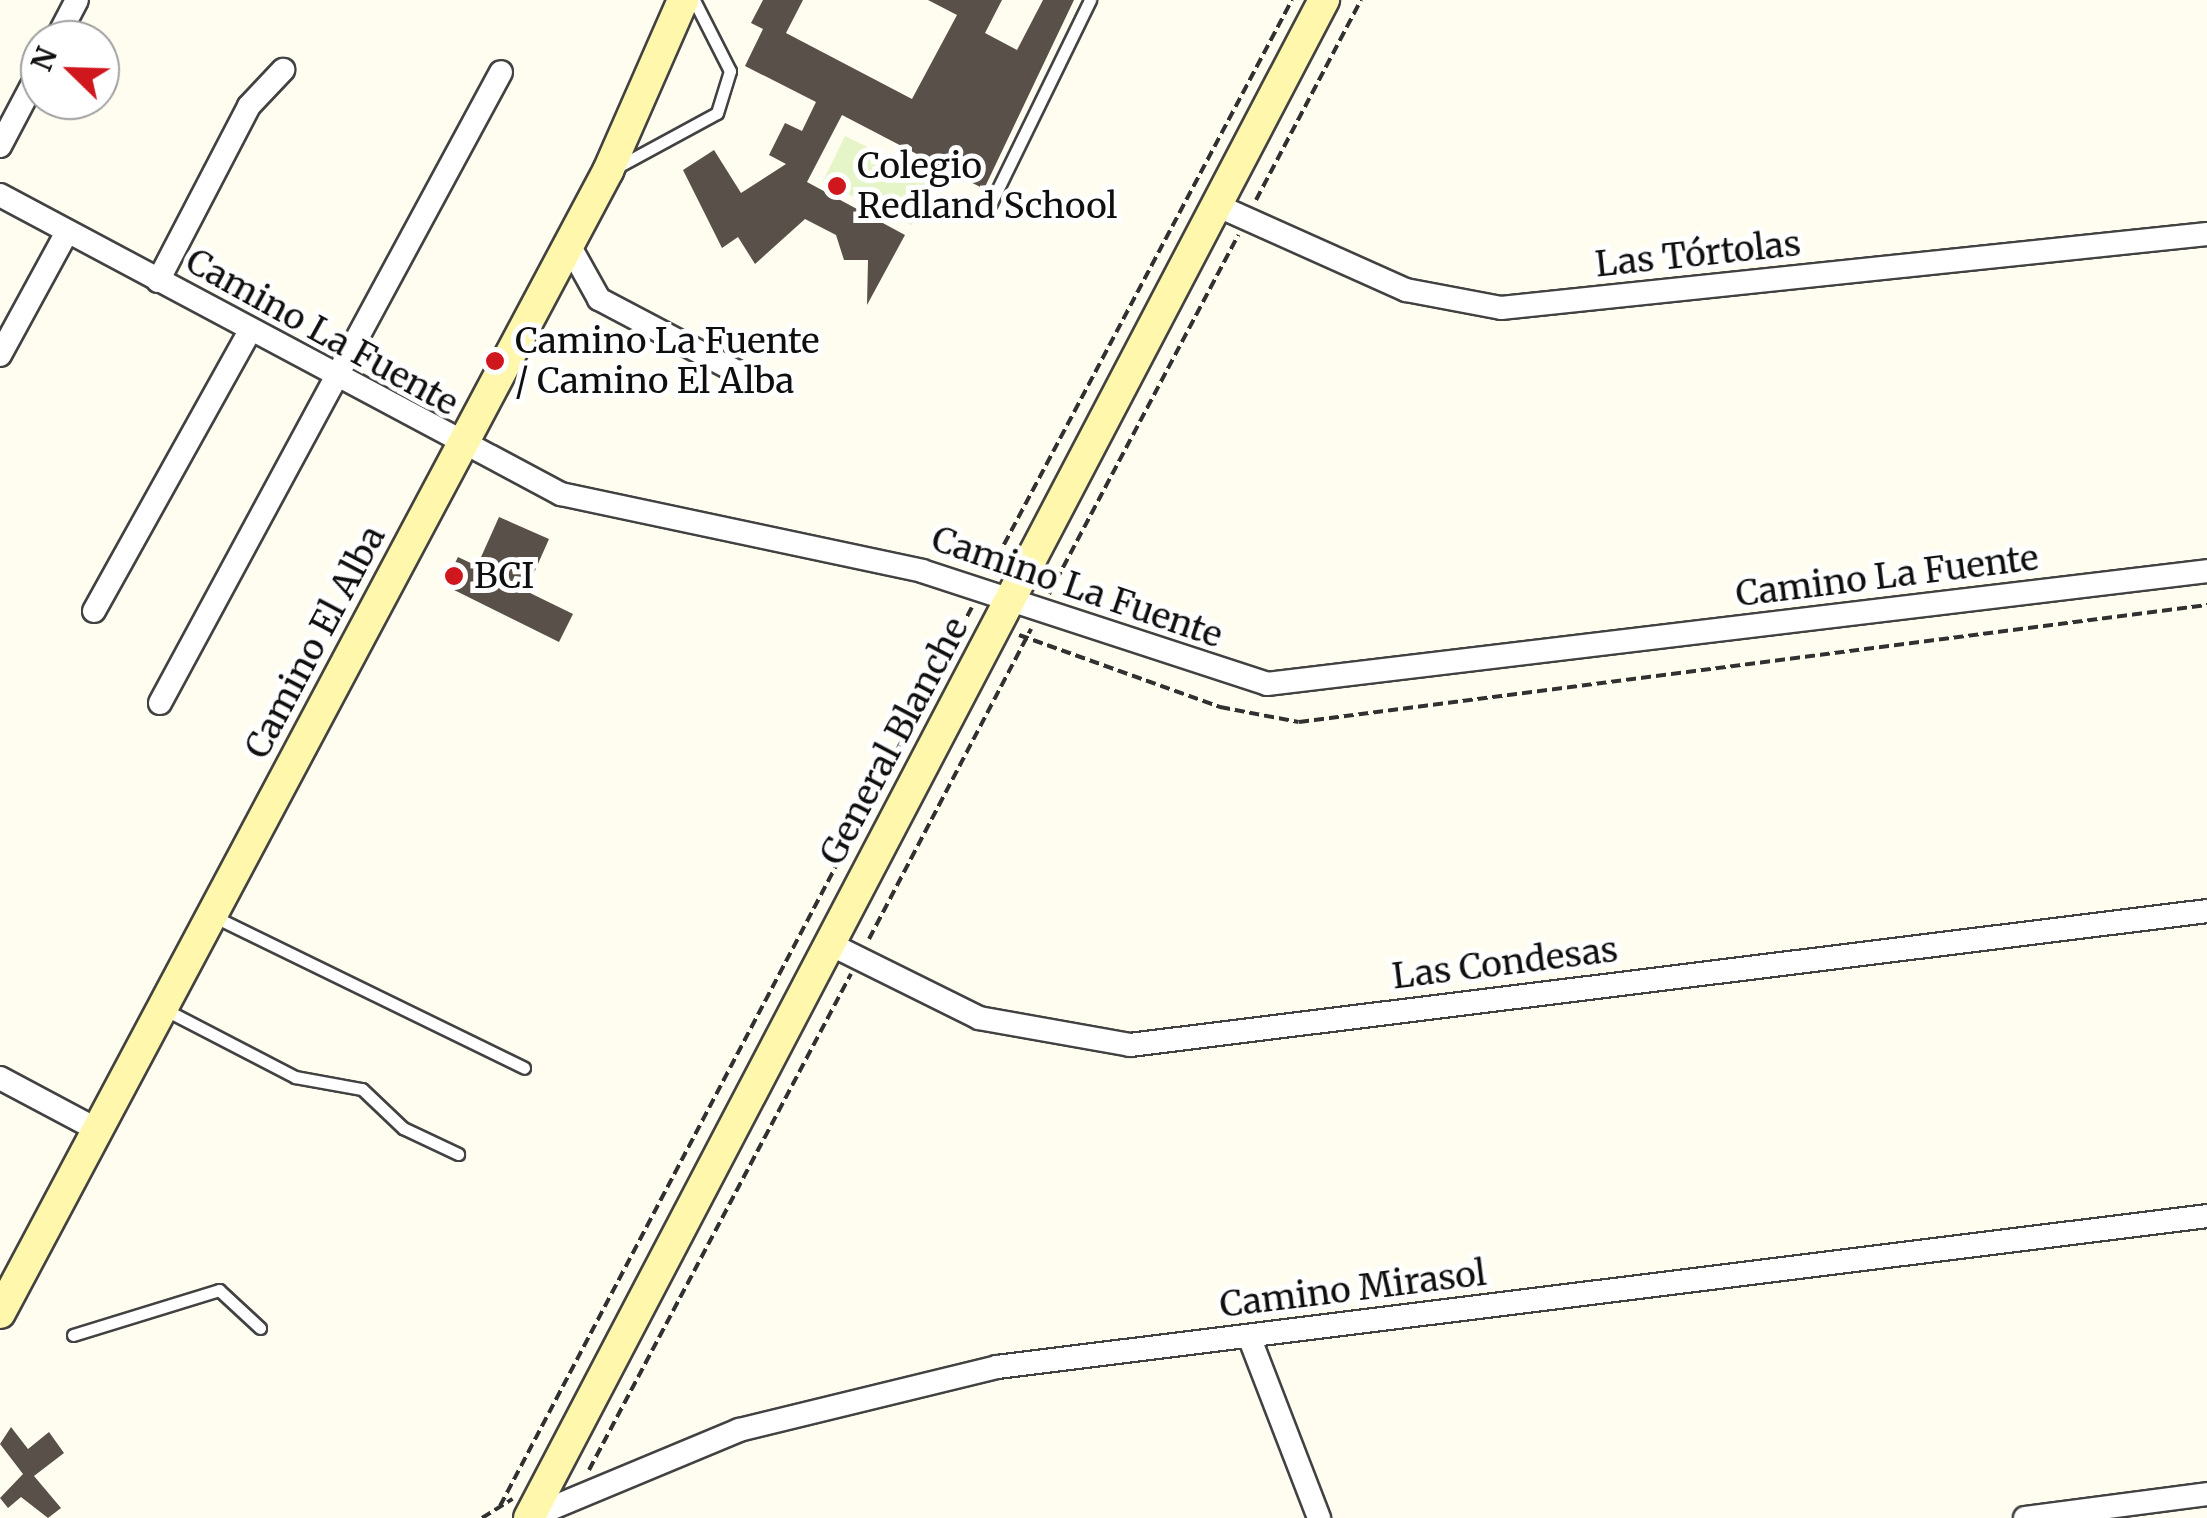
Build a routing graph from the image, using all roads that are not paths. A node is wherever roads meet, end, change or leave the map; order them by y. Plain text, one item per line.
1 (683, 0) edge
2 (694, 0) edge
3 (1090, 0) edge
4 (1324, 0) edge
5 (283, 70) dead end
6 (501, 72) dead end
7 (20, 108) edge
8 (0, 146) edge
9 (608, 171) junction
10 (0, 195) edge
11 (991, 203) dead end
12 (1216, 205) junction
13 (67, 232) junction
14 (2207, 234) edge
15 (569, 245) junction
16 (158, 281) junction
17 (250, 330) junction
18 (0, 355) edge
19 (748, 378) dead end
20 (340, 379) junction
21 (460, 448) junction
22 (2207, 571) edge
23 (1012, 598) junction
24 (94, 611) dead end
25 (160, 703) dead end
26 (2207, 911) edge
27 (213, 916) junction
28 (830, 944) junction
29 (164, 1009) junction
30 (524, 1068) dead end
31 (0, 1078) edge
32 (98, 1130) junction
33 (458, 1154) dead end
34 (2207, 1216) edge
35 (0, 1313) edge
36 (260, 1328) dead end
37 (73, 1335) dead end
38 (1250, 1339) junction
39 (2207, 1494) edge
40 (2068, 1515) edge
41 (529, 1518) edge
42 (1319, 1518) edge
43 (2025, 1518) edge

1 - 9 main road, Camino El Alba
2 - 9 lane
3 - 11 lane
4 - 12 main road, General Blanche
5 - 16 street
6 - 20 street
7 - 8 street
9 - 15 main road, Camino El Alba
10 - 13 street, Camino La Fuente
12 - 14 street, Las Tórtolas
12 - 23 main road, General Blanche
13 - 16 street, Camino La Fuente
13 - 18 street
15 - 19 street
15 - 21 main road, Camino El Alba
16 - 17 street, Camino La Fuente
17 - 20 street, Camino La Fuente
17 - 24 street
20 - 21 street, Camino La Fuente
20 - 25 street
21 - 23 street, Camino La Fuente
21 - 27 main road, Camino El Alba
22 - 23 street, Camino La Fuente
23 - 28 main road, General Blanche
26 - 28 street, Las Condesas
27 - 29 main road, Camino El Alba
27 - 30 lane
28 - 41 main road, General Blanche
29 - 32 main road, Camino El Alba
29 - 33 lane
31 - 32 street
32 - 35 main road, Camino El Alba
34 - 38 street, Camino Mirasol
36 - 37 lane
38 - 41 street, Camino Mirasol
38 - 42 street
39 - 40 street
40 - 43 street

